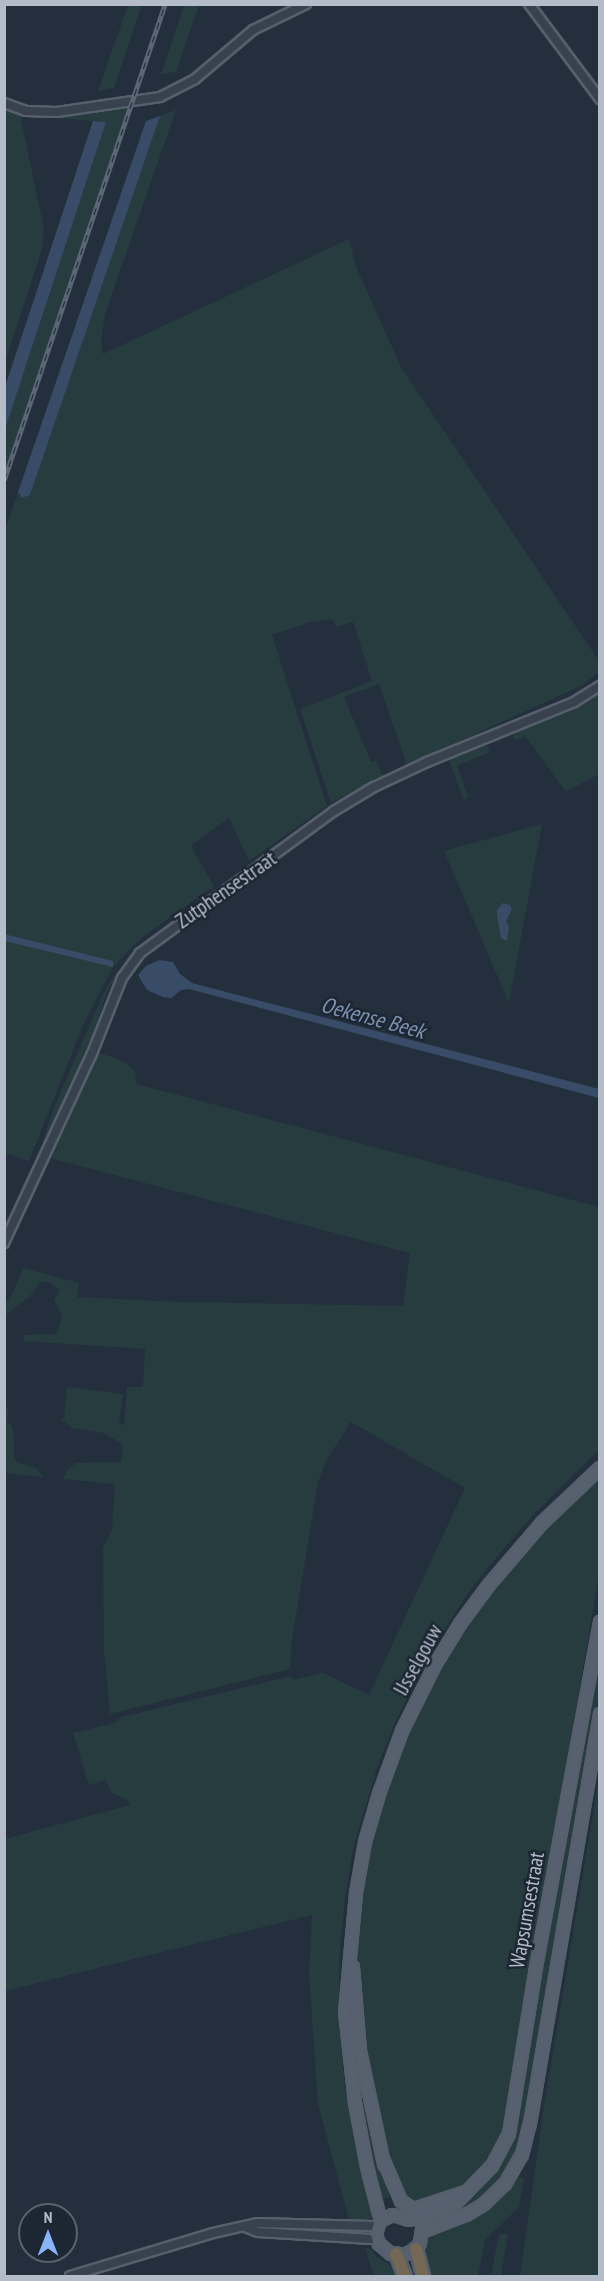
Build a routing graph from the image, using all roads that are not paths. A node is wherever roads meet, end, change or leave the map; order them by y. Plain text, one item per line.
1 (306, 4) edge
2 (529, 4) edge
3 (600, 99) edge
4 (4, 103) edge
5 (600, 686) edge
6 (4, 1243) edge
7 (600, 1468) edge
8 (600, 1622) edge
9 (600, 1714) edge
10 (353, 1915) junction
11 (401, 2205) junction
12 (382, 2214) junction
13 (416, 2215) junction
14 (245, 2227) junction
15 (424, 2231) junction
16 (373, 2236) junction
17 (413, 2249) junction
18 (396, 2254) junction
19 (401, 2274) edge
20 (70, 2277) edge
21 (422, 2277) edge

1 - 4 street
2 - 3 street
5 - 6 street, Zutphensestraat
7 - 10 main road, IJsselgouw
8 - 13 main road, Wapsumsestraat
9 - 15 main road, Wapsumsestraat
10 - 11 main road, IJsselgouw
10 - 12 main road, IJsselgouw
11 - 12 main road
11 - 13 main road
12 - 13 main road
12 - 16 main road
13 - 15 main road
13 - 17 main road
14 - 16 street
14 - 16 street
14 - 20 street
15 - 17 main road
16 - 17 main road
16 - 18 main road
16 - 19 main road
17 - 18 main road
17 - 21 highway
18 - 19 highway

